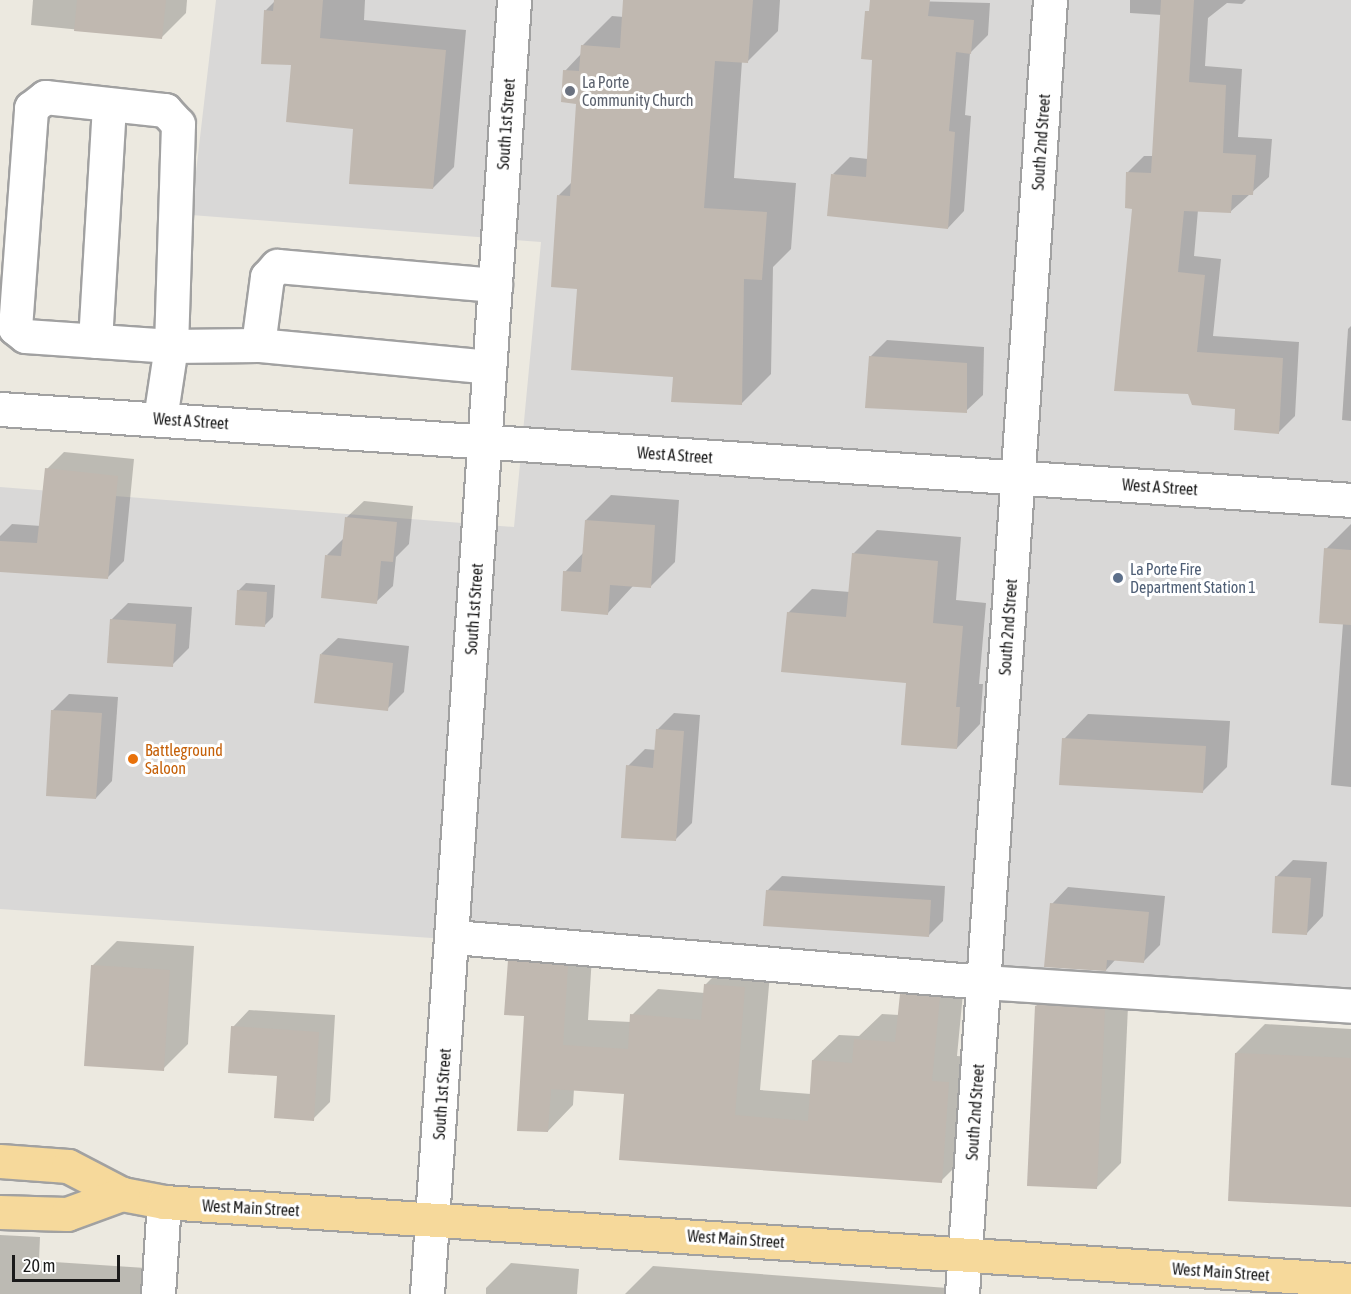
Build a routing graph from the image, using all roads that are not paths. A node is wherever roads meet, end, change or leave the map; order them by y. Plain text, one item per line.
1 (514, 0) edge
2 (1050, 0) edge
3 (109, 104) junction
4 (495, 285) junction
5 (95, 341) junction
6 (258, 345) junction
7 (171, 346) junction
8 (489, 367) junction
9 (0, 409) edge
10 (160, 419) junction
11 (484, 442) junction
12 (1018, 478) junction
13 (1351, 500) edge
14 (454, 937) junction
15 (984, 982) junction
16 (1351, 1006) edge
17 (0, 1161) edge
18 (122, 1194) junction
19 (164, 1202) junction
20 (0, 1212) edge
21 (433, 1219) junction
22 (964, 1254) junction
23 (1351, 1280) edge
24 (158, 1294) edge
25 (427, 1294) edge
26 (962, 1294) edge

1 - 4 street, South 1st Street
2 - 12 street, South 2nd Street
3 - 5 street
3 - 5 street
3 - 7 street
4 - 6 street
4 - 8 street, South 1st Street
5 - 7 street
6 - 7 street
6 - 8 street
7 - 10 street
8 - 11 street, South 1st Street
9 - 10 street, West A Street
10 - 11 street, West A Street
11 - 12 street, West A Street
11 - 14 street, South 1st Street
12 - 13 street, West A Street
12 - 15 street, South 2nd Street
14 - 15 street
14 - 21 street, South 1st Street
15 - 16 street
15 - 22 street, South 2nd Street
17 - 18 main road, West Main Street
18 - 19 main road, West Main Street
18 - 20 main road
19 - 21 main road, West Main Street
19 - 24 street
21 - 22 main road, West Main Street
21 - 25 street, South 1st Street
22 - 23 main road, West Main Street
22 - 26 street, South 2nd Street

